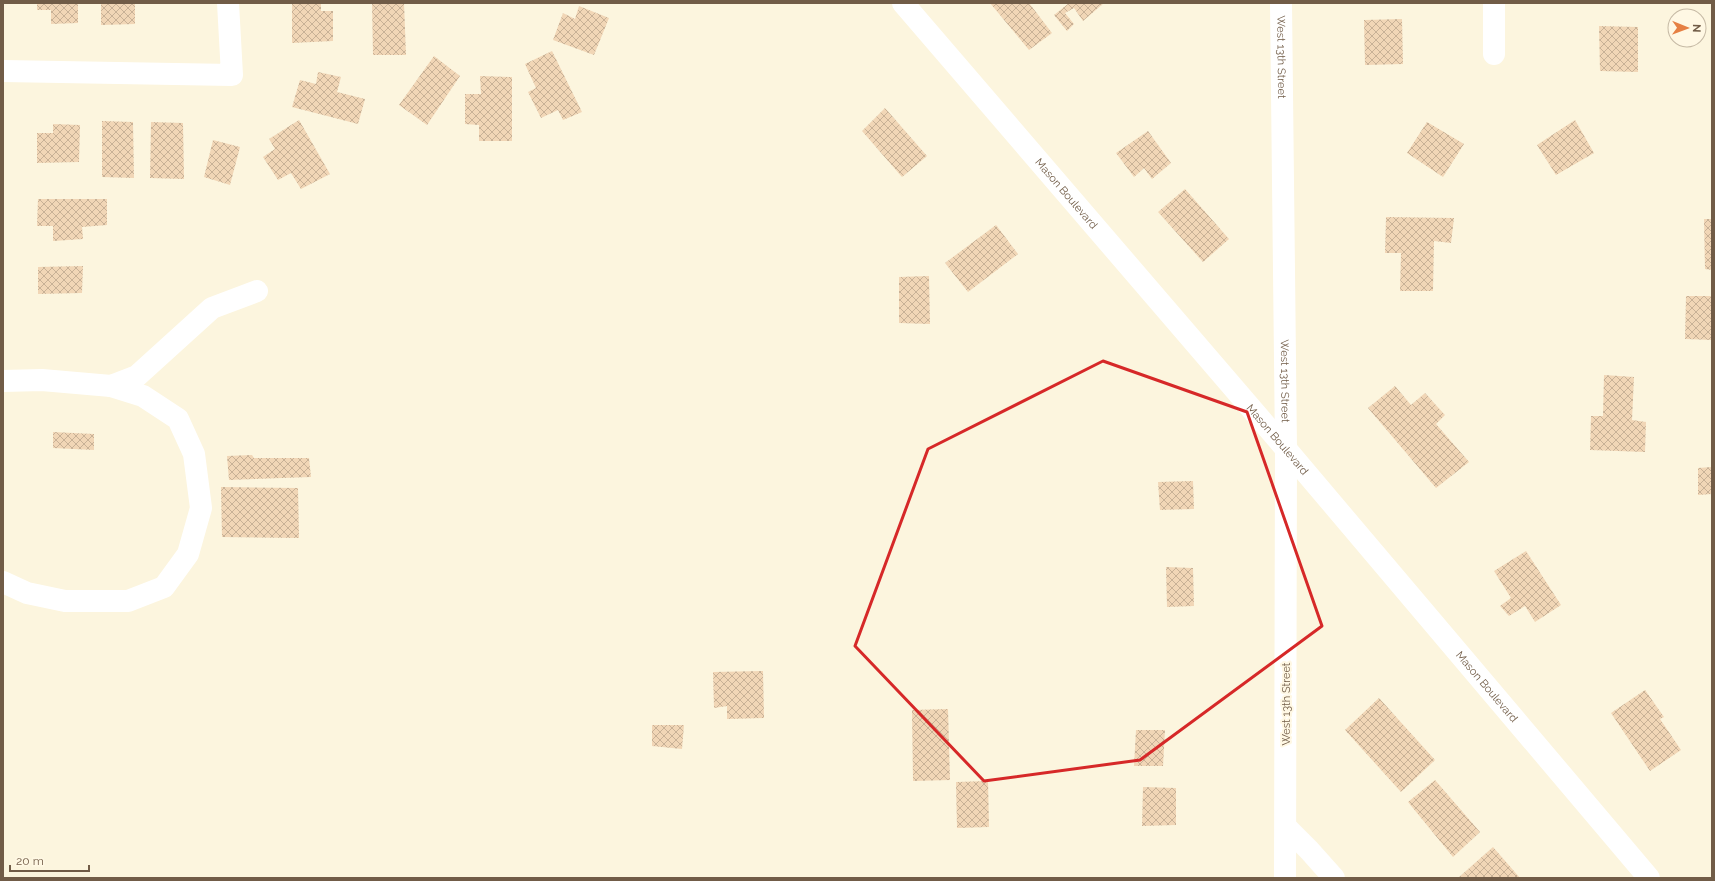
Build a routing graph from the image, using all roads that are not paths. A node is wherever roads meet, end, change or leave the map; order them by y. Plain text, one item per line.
1 (228, 3) edge
2 (903, 3) edge
3 (1281, 3) edge
4 (1494, 3) edge
5 (1494, 54) dead end
6 (3, 71) edge
7 (257, 291) dead end
8 (3, 381) edge
9 (111, 386) junction
10 (1286, 450) junction
11 (3, 582) edge
12 (1286, 827) junction
13 (1285, 878) edge
14 (1334, 878) edge
15 (1649, 878) edge

1 - 6 street
2 - 10 street, Mason Boulevard
3 - 10 street, West 13th Street
4 - 5 street
7 - 9 street
8 - 9 street
9 - 11 street
10 - 12 street, West 13th Street
10 - 15 street, Mason Boulevard
12 - 13 street, West 13th Street
12 - 14 street

